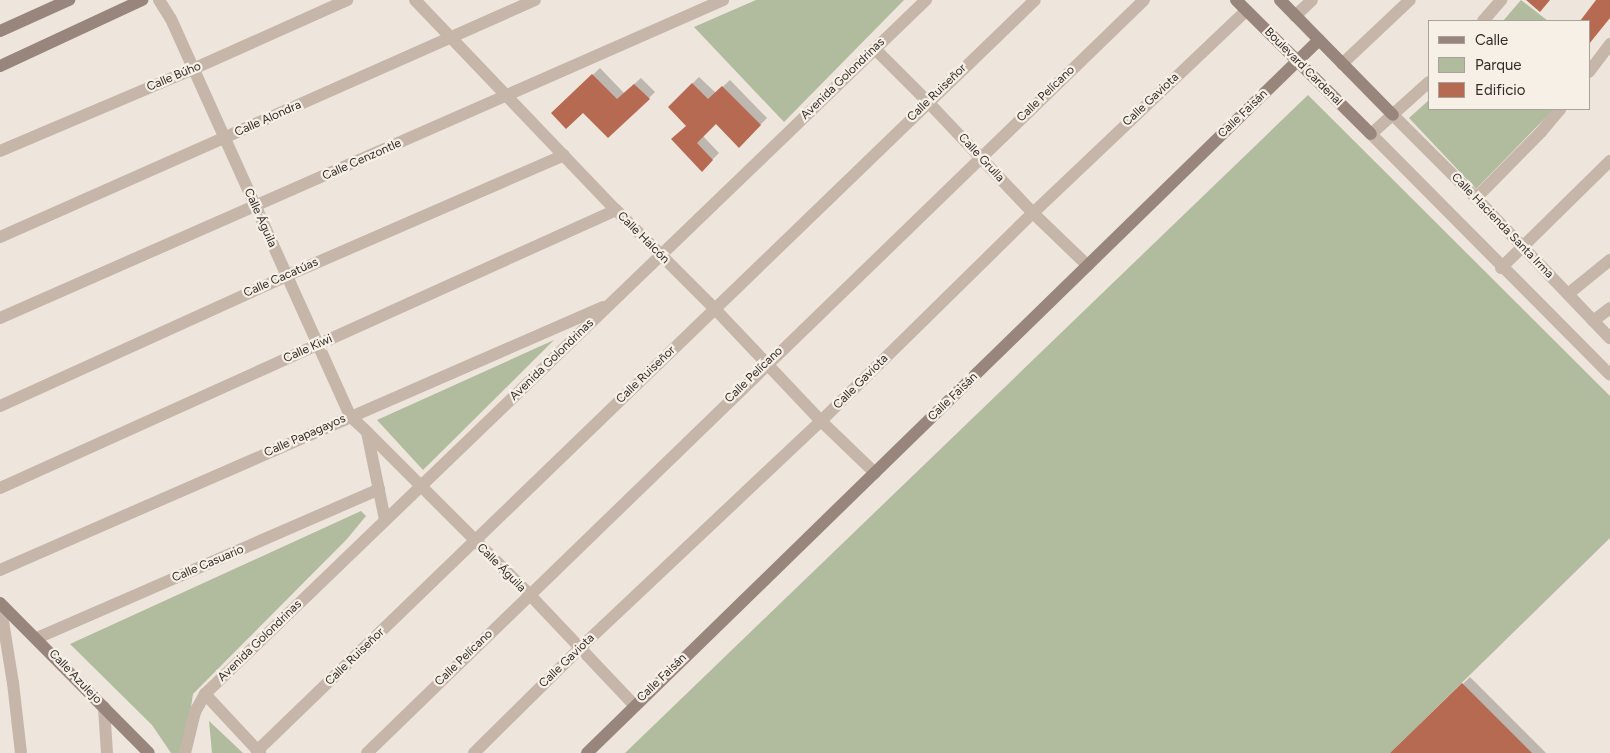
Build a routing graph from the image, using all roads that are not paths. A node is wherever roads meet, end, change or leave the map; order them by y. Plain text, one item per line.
1 (69, 0) edge
2 (142, 0) edge
3 (159, 0) edge
4 (347, 0) edge
5 (415, 0) edge
6 (535, 0) edge
7 (723, 0) edge
8 (926, 0) edge
9 (1035, 0) edge
10 (1144, 0) edge
11 (1236, 0) edge
12 (1280, 0) edge
13 (1312, 0) edge
14 (1410, 0) edge
15 (1501, 0) edge
16 (1246, 11) junction
17 (1296, 16) junction
18 (1484, 20) edge
19 (0, 31) edge
20 (450, 36) junction
21 (1319, 40) junction
22 (1610, 44) edge
23 (875, 49) junction
24 (1297, 62) junction
25 (1342, 64) junction
26 (0, 66) edge
27 (193, 69) junction
28 (1590, 71) edge
29 (1428, 83) edge
30 (508, 96) junction
31 (928, 102) junction
32 (1559, 110) edge
33 (1393, 115) junction
34 (1371, 134) junction
35 (224, 139) junction
36 (0, 151) edge
37 (564, 155) junction
38 (980, 157) junction
39 (1610, 161) edge
40 (1476, 198) junction
41 (256, 207) junction
42 (616, 210) junction
43 (1033, 213) junction
44 (0, 237) edge
45 (1523, 247) junction
46 (660, 256) junction
47 (1610, 260) edge
48 (1088, 266) junction
49 (1501, 268) junction
50 (286, 276) junction
51 (1568, 294) junction
52 (610, 304) junction
53 (1610, 308) edge
54 (715, 309) junction
55 (0, 318) edge
56 (1594, 321) junction
57 (1610, 338) edge
58 (317, 345) junction
59 (766, 364) junction
60 (1610, 376) edge
61 (0, 406) edge
62 (350, 416) junction
63 (821, 421) junction
64 (367, 432) junction
65 (875, 473) junction
66 (421, 486) junction
67 (0, 488) edge
68 (379, 489) junction
69 (385, 520) junction
70 (475, 541) junction
71 (0, 570) edge
72 (530, 595) junction
73 (0, 602) edge
74 (37, 638) junction
75 (580, 648) junction
76 (205, 694) junction
77 (634, 705) junction
78 (104, 707) junction
79 (191, 729) junction
80 (258, 752) edge
81 (21, 753) edge
82 (107, 753) edge
83 (149, 753) edge
84 (185, 753) edge
85 (196, 753) edge
86 (366, 753) edge
87 (474, 753) edge
88 (587, 753) edge

1 - 19 street
2 - 26 street
3 - 27 street, Calle Águila
4 - 27 street, Calle Búho
5 - 20 street, Calle Halcón
6 - 20 street, Calle Alondra
7 - 30 street, Calle Cenzontle
8 - 23 street, Avenida Golondrinas
9 - 31 street, Calle Ruiseñor
10 - 38 street, Calle Pelícano
11 - 16 street, Boulevard Cardenal
12 - 17 street
13 - 17 street
14 - 25 street
15 - 18 street
16 - 24 street, Boulevard Cardenal
16 - 43 street, Calle Gaviota
17 - 21 street
20 - 30 street, Calle Halcón
20 - 35 street, Calle Alondra
21 - 24 street, Calle Faisán
21 - 25 street
22 - 28 street
23 - 31 street, Calle Grulla
23 - 46 street, Avenida Golondrinas
24 - 34 street, Boulevard Cardenal
24 - 48 street, Calle Faisán
25 - 33 street
27 - 35 street, Calle Águila
27 - 36 street, Calle Búho
29 - 33 street
30 - 37 street, Calle Halcón
30 - 41 street, Calle Cenzontle
31 - 38 street, Calle Grulla
31 - 54 street, Calle Ruiseñor
32 - 40 street
33 - 34 street
33 - 40 street, Calle Hacienda Santa Irma
34 - 49 street
35 - 41 street, Calle Águila
35 - 44 street, Calle Alondra
37 - 42 street, Calle Halcón
37 - 50 street, Calle Cacatúas
38 - 43 street, Calle Grulla
38 - 59 street, Calle Pelícano
39 - 45 street
40 - 45 street, Calle Hacienda Santa Irma
41 - 50 street, Calle Águila
41 - 55 street, Calle Cenzontle
42 - 46 street, Calle Halcón
42 - 58 street, Calle Kiwi
43 - 48 street, Calle Grulla
43 - 63 street, Calle Gaviota
45 - 49 street
45 - 51 street, Calle Hacienda Santa Irma
46 - 52 street, Avenida Golondrinas
46 - 54 street, Calle Halcón
47 - 51 street
48 - 65 street, Calle Faisán
49 - 60 street
50 - 58 street, Calle Águila
50 - 61 street, Calle Cacatúas
51 - 56 street, Calle Hacienda Santa Irma
52 - 62 street, Calle Papagayos
52 - 66 street, Avenida Golondrinas
53 - 56 street
54 - 59 street, Calle Halcón
54 - 70 street, Calle Ruiseñor
56 - 57 street, Calle Hacienda Santa Irma
58 - 62 street, Calle Águila
58 - 67 street, Calle Kiwi
59 - 63 street, Calle Halcón
59 - 72 street, Calle Pelícano
62 - 64 street, Calle Águila
62 - 71 street, Calle Papagayos
63 - 65 street, Calle Halcón
63 - 75 street, Calle Gaviota
64 - 66 street, Calle Águila
64 - 68 street
65 - 77 street, Calle Faisán
66 - 69 street, Avenida Golondrinas
66 - 70 street, Calle Águila
68 - 69 street
68 - 74 street, Calle Casuario
69 - 76 street, Avenida Golondrinas
70 - 72 street, Calle Águila
70 - 80 street, Calle Ruiseñor
72 - 75 street, Calle Águila
72 - 86 street, Calle Pelícano
73 - 74 street, Calle Azulejo
73 - 81 street
74 - 78 street, Calle Azulejo
75 - 77 street, Calle Águila
75 - 87 street, Calle Gaviota
76 - 79 street, Avenida Golondrinas
76 - 80 street
77 - 88 street, Calle Faisán
78 - 82 street
78 - 83 street, Calle Azulejo
79 - 84 street, Avenida Golondrinas
79 - 85 street, Avenida Golondrinas

